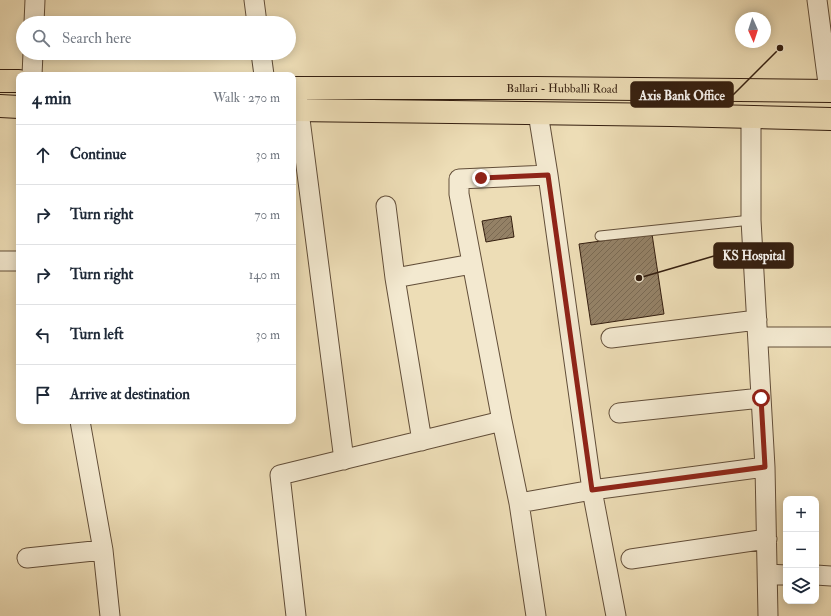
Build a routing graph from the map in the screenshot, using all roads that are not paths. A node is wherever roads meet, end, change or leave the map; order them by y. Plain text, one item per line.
1 (36, 0) edge
2 (254, 0) edge
3 (817, 0) edge
4 (35, 16) edge
5 (256, 16) edge
6 (33, 60) edge
7 (262, 60) edge
8 (32, 72) edge
9 (264, 72) edge
10 (0, 81) edge
11 (16, 81) edge
12 (296, 88) edge
13 (763, 91) junction
14 (830, 91) edge
15 (0, 106) edge
16 (16, 107) edge
17 (296, 110) edge
18 (538, 113) junction
19 (757, 117) junction
20 (831, 119) edge
21 (548, 175) junction
22 (386, 206) dead end
23 (751, 220) junction
24 (600, 236) dead end
25 (0, 261) edge
26 (16, 262) edge
27 (472, 264) junction
28 (396, 278) junction
29 (757, 329) junction
30 (831, 337) edge
31 (611, 338) dead end
32 (761, 398) junction
33 (619, 413) dead end
34 (502, 421) junction
35 (81, 424) edge
36 (422, 441) junction
37 (344, 460) junction
38 (765, 467) junction
39 (592, 490) junction
40 (519, 503) junction
41 (767, 539) junction
42 (103, 550) junction
43 (27, 558) dead end
44 (631, 559) dead end
45 (777, 574) edge
46 (819, 575) edge
47 (831, 576) edge
48 (533, 615) edge
49 (110, 616) edge
50 (296, 616) edge
51 (616, 616) edge
52 (768, 616) edge

1 - 4 street
2 - 5 street
3 - 14 street
6 - 8 street
7 - 9 street
10 - 11 main road
12 - 13 main road, Ballari - Hubballi Road
13 - 14 main road, Ballari - Hubballi Road
13 - 19 main road
15 - 16 main road
17 - 18 main road, Ballari - Hubballi Road
17 - 37 street
18 - 19 main road, Ballari - Hubballi Road
18 - 21 street
19 - 20 main road, Ballari - Hubballi Road
19 - 23 street
21 - 27 street
21 - 39 street
22 - 28 street
23 - 24 lane
23 - 29 street
25 - 26 street
27 - 28 street
27 - 34 street
28 - 36 street
29 - 30 street
29 - 31 street
29 - 32 street
32 - 33 street
32 - 38 street
34 - 36 street
34 - 40 street
35 - 42 street
36 - 37 street
37 - 50 street
38 - 39 street
38 - 41 street
39 - 40 street
39 - 51 street
40 - 48 street
41 - 44 street
41 - 45 street
42 - 43 street
42 - 49 street
45 - 52 street
46 - 47 street

